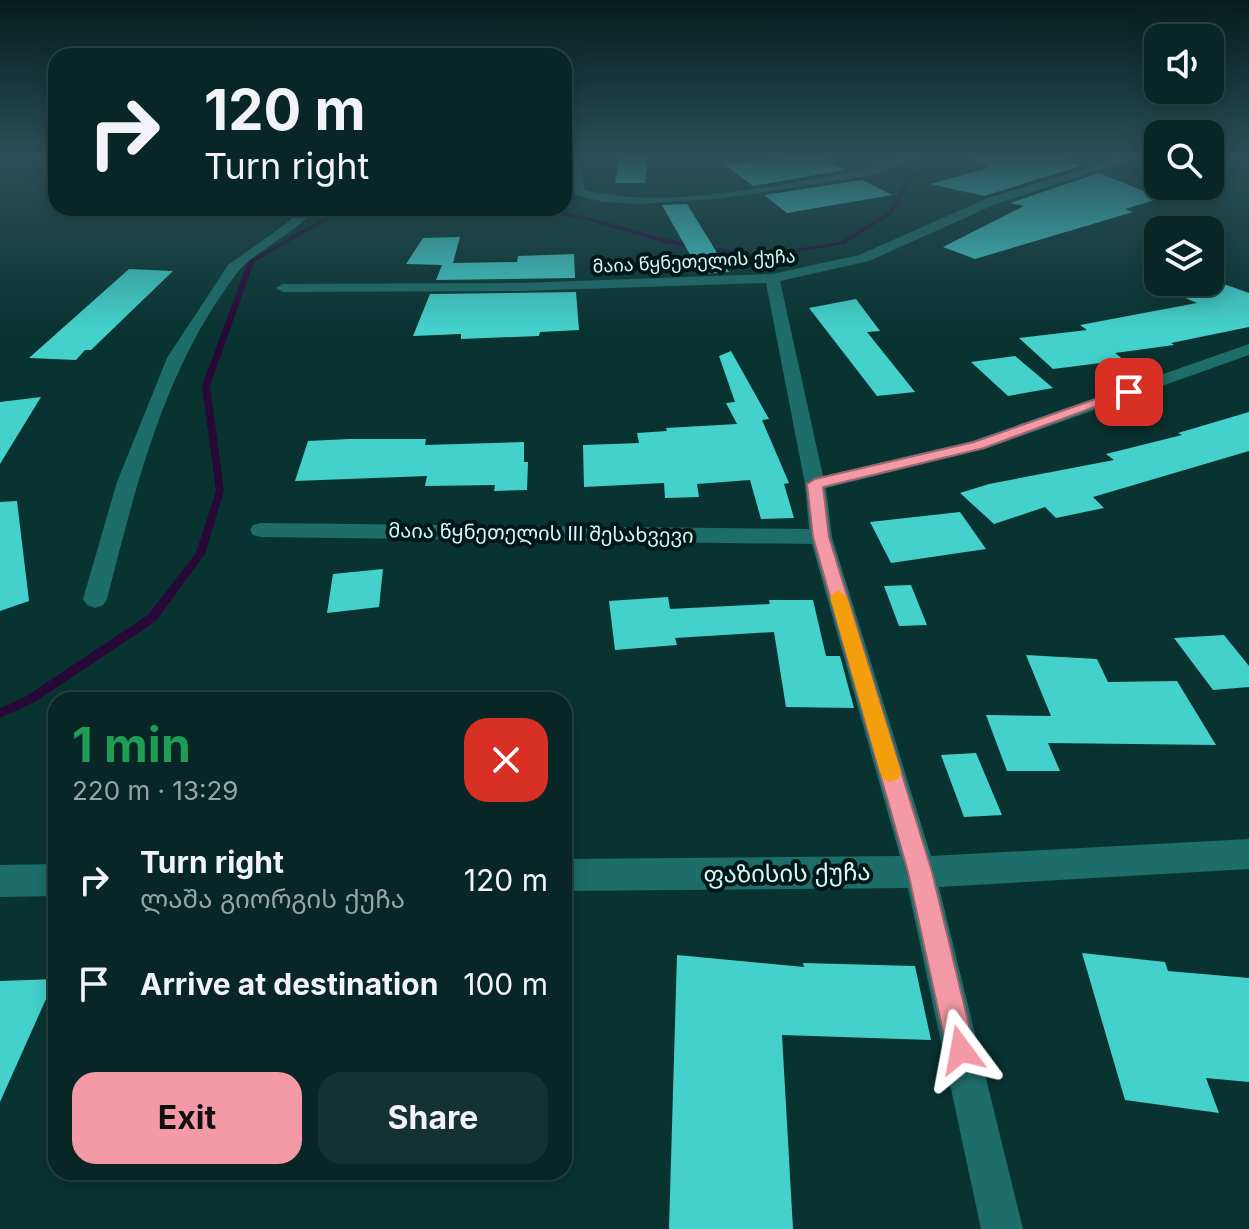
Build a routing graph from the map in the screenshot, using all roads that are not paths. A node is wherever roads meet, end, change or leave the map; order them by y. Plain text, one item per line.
1 (962, 214) edge
2 (302, 216) edge
3 (772, 278) junction
4 (283, 288) dead end
5 (1249, 349) edge
6 (815, 484) junction
7 (261, 530) dead end
8 (821, 537) junction
9 (95, 599) dead end
10 (1249, 854) edge
11 (920, 872) junction
12 (572, 875) edge
13 (48, 880) edge
14 (0, 881) edge
15 (1002, 1229) edge

1 - 3 street, მაია წყნეთელის ქუჩა
2 - 9 street
3 - 4 street, მაია წყნეთელის ქუჩა
3 - 6 street
5 - 6 street
6 - 8 street
7 - 8 street, მაია წყნეთელის III შესახვევი
8 - 11 street
10 - 11 street, ფაზისის ქუჩა
11 - 12 street, ფაზისის ქუჩა
11 - 15 street
13 - 14 street

